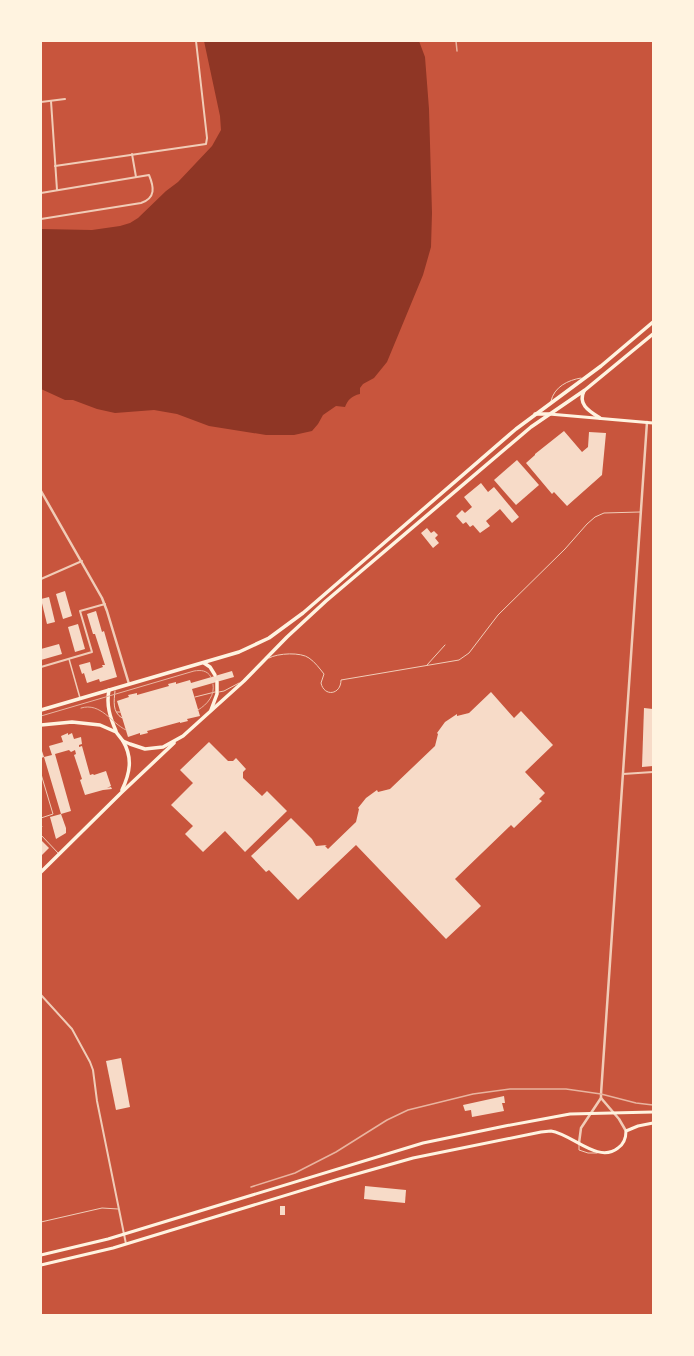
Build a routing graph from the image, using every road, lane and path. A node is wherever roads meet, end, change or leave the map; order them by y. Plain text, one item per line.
1 (196, 41) edge
2 (65, 99) dead end
3 (51, 101) junction
4 (41, 102) edge
5 (132, 154) junction
6 (55, 166) junction
7 (136, 177) junction
8 (57, 190) junction
9 (41, 193) edge
10 (41, 219) edge
11 (653, 322) edge
12 (653, 334) edge
13 (586, 378) junction
14 (585, 390) junction
15 (551, 403) junction
16 (535, 414) junction
17 (549, 414) junction
18 (600, 418) junction
19 (647, 422) junction
20 (653, 423) edge
21 (41, 491) edge
22 (641, 512) junction
23 (82, 561) junction
24 (41, 579) edge
25 (104, 604) junction
26 (445, 645) dead end
27 (69, 659) junction
28 (266, 659) junction
29 (204, 663) junction
30 (427, 665) junction
31 (41, 667) edge
32 (215, 675) dead end
33 (244, 680) junction
34 (217, 682) dead end
35 (129, 684) junction
36 (115, 688) junction
37 (109, 690) junction
38 (218, 692) junction
39 (195, 697) dead end
40 (80, 698) junction
41 (41, 710) edge
42 (116, 712) junction
43 (120, 712) dead end
44 (210, 713) junction
45 (122, 718) dead end
46 (41, 725) edge
47 (116, 732) junction
48 (183, 736) junction
49 (123, 741) junction
50 (653, 772) edge
51 (41, 774) edge
52 (623, 774) junction
53 (121, 793) junction
54 (41, 818) edge
55 (41, 824) edge
56 (41, 828) edge
57 (41, 835) edge
58 (59, 854) junction
59 (41, 872) edge
60 (41, 995) edge
61 (600, 1098) junction
62 (653, 1112) edge
63 (590, 1113) junction
64 (614, 1113) junction
65 (653, 1123) edge
66 (626, 1132) junction
67 (579, 1143) junction
68 (598, 1152) junction
69 (118, 1209) junction
70 (41, 1222) edge
71 (124, 1234) junction
72 (126, 1244) junction
73 (41, 1255) edge
74 (41, 1265) edge

1 - 5 street
2 - 3 street
3 - 4 street
3 - 6 street
5 - 6 street
5 - 7 street
6 - 8 street
7 - 8 street
7 - 10 street
8 - 9 street
11 - 13 main road
12 - 14 main road
13 - 15 main road
13 - 15 lane
14 - 17 main road
14 - 18 main road
15 - 16 main road
15 - 17 main road
16 - 17 main road
16 - 29 main road
17 - 18 main road
17 - 28 main road
18 - 19 main road
19 - 20 main road
19 - 22 street
21 - 23 street
22 - 30 lane
22 - 52 street
23 - 24 street
23 - 25 street
25 - 27 street
25 - 35 street
26 - 30 lane
27 - 31 street
27 - 40 street
28 - 30 lane
28 - 33 main road
29 - 32 main road
29 - 35 main road
33 - 38 lane
33 - 44 main road
34 - 38 main road
35 - 36 main road
36 - 37 main road
36 - 42 lane
37 - 40 main road
37 - 47 main road
38 - 39 lane
38 - 44 main road
40 - 41 main road
42 - 43 lane
42 - 45 lane
44 - 48 main road
46 - 47 main road
47 - 49 main road
48 - 49 main road
48 - 53 main road
49 - 53 main road
50 - 52 street
51 - 54 lane
52 - 61 street
53 - 58 main road
55 - 56 lane
57 - 58 lane
58 - 59 main road
60 - 69 street
61 - 63 street
61 - 64 street
62 - 64 main road
63 - 64 main road
63 - 67 street
63 - 71 main road
64 - 66 street
65 - 66 main road
66 - 68 main road
67 - 68 main road
67 - 68 lane
67 - 72 main road
69 - 70 lane
69 - 71 street
71 - 72 street
71 - 73 main road
72 - 74 main road

